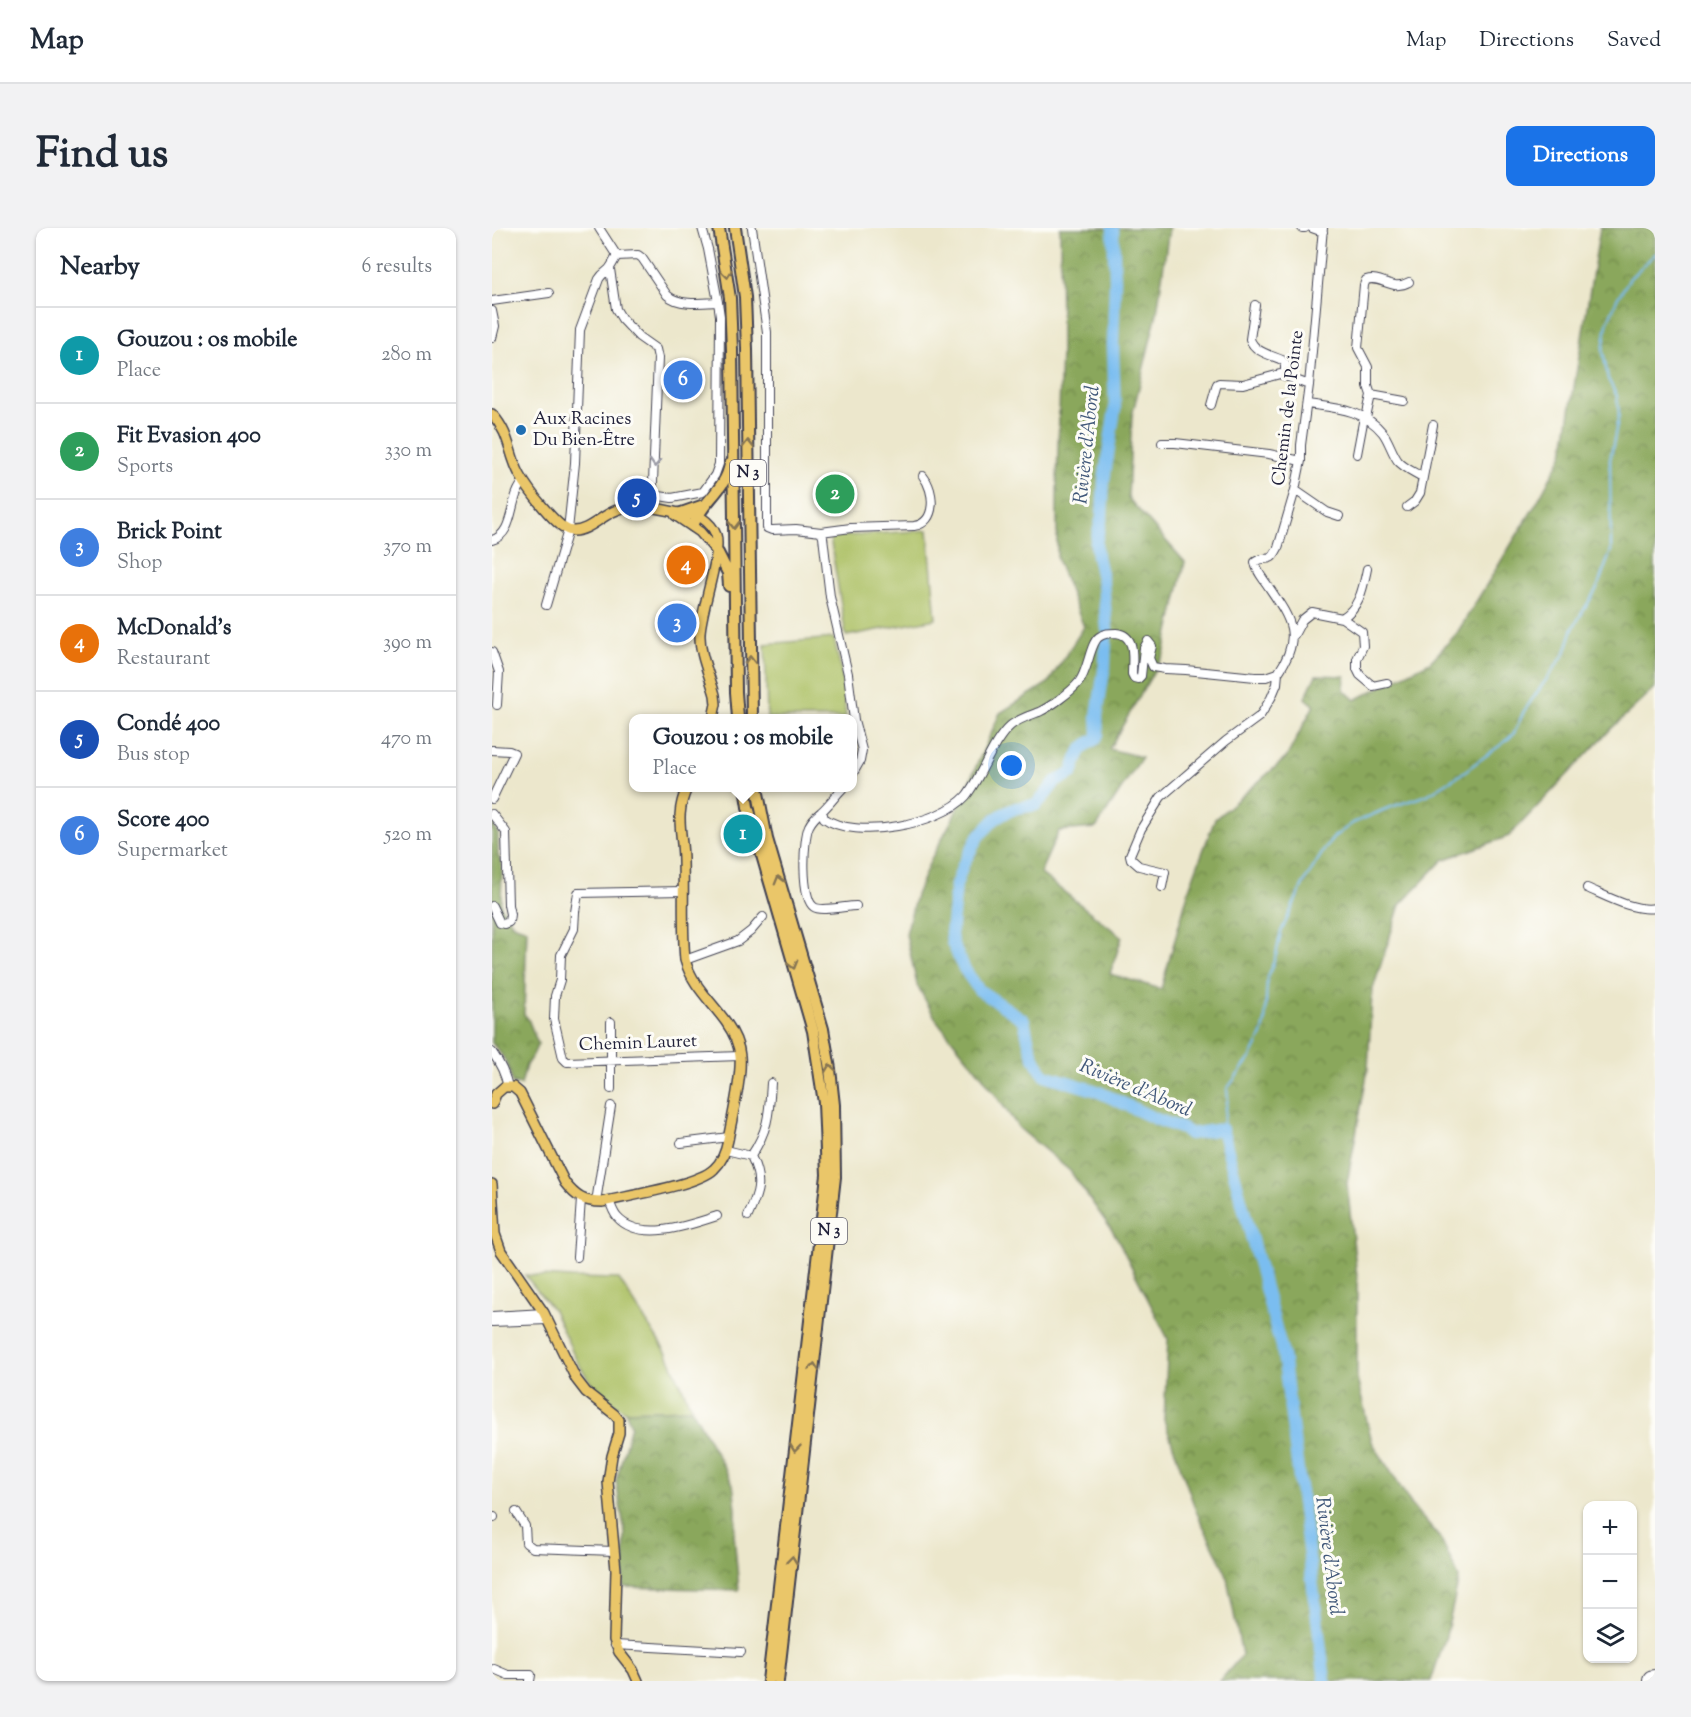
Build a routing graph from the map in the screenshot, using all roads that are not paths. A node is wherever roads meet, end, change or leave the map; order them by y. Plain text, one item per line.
1 (599, 228) edge
2 (702, 228) edge
3 (719, 228) edge
4 (735, 228) edge
5 (752, 228) edge
6 (1312, 228) edge
7 (1323, 230) edge
8 (617, 256) junction
9 (610, 269) junction
10 (1409, 282) dead end
11 (549, 293) dead end
12 (492, 301) edge
13 (718, 302) junction
14 (1255, 305) dead end
15 (492, 311) edge
16 (731, 320) junction
17 (492, 338) edge
18 (1285, 375) junction
19 (1310, 385) junction
20 (1371, 395) junction
21 (1404, 401) dead end
22 (1307, 404) junction
23 (1211, 405) dead end
24 (492, 414) edge
25 (1365, 417) junction
26 (1433, 425) dead end
27 (1162, 443) dead end
28 (1357, 454) dead end
29 (1301, 461) junction
30 (923, 476) dead end
31 (1422, 477) junction
32 (524, 482) junction
33 (1295, 489) junction
34 (653, 495) junction
35 (672, 498) junction
36 (704, 505) junction
37 (652, 507) junction
38 (1407, 507) dead end
39 (669, 511) junction
40 (681, 513) junction
41 (1339, 516) dead end
42 (695, 521) junction
43 (568, 530) junction
44 (821, 532) junction
45 (492, 540) edge
46 (717, 553) junction
47 (1367, 569) dead end
48 (546, 605) dead end
49 (1342, 618) junction
50 (1291, 639) junction
51 (492, 652) edge
52 (1278, 673) junction
53 (1387, 683) dead end
54 (736, 692) junction
55 (497, 705) dead end
56 (713, 714) edge
57 (738, 714) edge
58 (752, 714) edge
59 (853, 714) edge
60 (857, 731) edge
61 (492, 750) edge
62 (857, 767) edge
63 (685, 792) edge
64 (746, 792) edge
65 (758, 792) edge
66 (839, 792) edge
67 (492, 799) edge
68 (822, 811) junction
69 (492, 814) edge
70 (1162, 887) dead end
71 (1587, 888) dead end
72 (683, 891) junction
73 (492, 906) edge
74 (856, 906) dead end
75 (1655, 908) edge
76 (763, 917) dead end
77 (685, 960) junction
78 (611, 1022) dead end
79 (492, 1052) edge
80 (740, 1056) junction
81 (611, 1060) junction
82 (771, 1083) dead end
83 (508, 1086) junction
84 (611, 1089) dead end
85 (492, 1104) edge
86 (611, 1106) dead end
87 (729, 1137) junction
88 (681, 1143) dead end
89 (726, 1150) junction
90 (751, 1156) junction
91 (492, 1184) edge
92 (581, 1199) junction
93 (609, 1200) junction
94 (596, 1202) junction
95 (717, 1216) dead end
96 (748, 1216) dead end
97 (493, 1225) edge
98 (578, 1257) dead end
99 (492, 1316) edge
100 (546, 1316) junction
101 (492, 1322) edge
102 (516, 1512) dead end
103 (614, 1551) junction
104 (615, 1645) junction
105 (741, 1652) dead end
106 (494, 1669) dead end
107 (1655, 1674) edge
108 (530, 1681) edge
109 (638, 1681) edge
110 (768, 1681) edge
111 (778, 1681) edge
112 (1647, 1681) edge

1 - 8 street
2 - 13 street
3 -> 16 highway, N 3
58 -> 4 highway, N 3
5 - 44 street
6 - 7 street
7 - 19 street, Chemin de la Pointe
8 - 9 street
8 - 13 street
9 -> 34 street
9 - 43 street
10 - 20 street
11 - 12 street
13 - 35 street
14 - 18 street
15 - 17 street
16 - 36 highway
16 -> 54 highway, N 3
18 - 19 street
18 - 23 street
19 - 22 street, Chemin de la Pointe
20 - 21 street
20 - 25 street
22 - 25 street
22 - 29 street, Chemin de la Pointe
24 - 32 main road
25 - 28 street
25 - 31 street
26 - 31 street
27 - 29 street
29 - 33 street, Chemin de la Pointe
30 - 44 street
31 - 38 street
32 - 43 main road
32 - 45 street
33 - 41 street
33 - 50 street, Chemin de la Pointe
34 - 35 street
34 - 37 street
35 - 39 street
36 - 40 highway
36 - 42 highway
37 - 39 main road
37 - 43 main road
39 - 40 main road
39 - 42 main road
40 - 42 main road
42 - 46 main road
43 - 48 street
44 - 59 street
46 - 54 highway
46 - 56 main road
47 - 49 street
49 - 50 street
49 - 53 street
50 - 52 street
51 - 55 street
52 - 68 street
52 - 70 street
54 - 57 highway, N 3
60 - 62 street
61 - 67 street
63 - 72 main road
64 -> 110 highway, N 3
111 -> 65 highway, N 3
66 - 68 street
68 - 74 street
69 - 73 street
71 - 75 street
72 - 77 main road
72 - 81 street, Chemin Lauret
76 - 77 street
77 - 80 main road
78 - 81 street
79 - 83 street
80 - 81 street, Chemin Lauret
80 - 87 main road
81 - 84 street
82 - 90 street
83 - 85 main road
83 - 92 main road
86 - 94 street
87 - 88 street
87 - 89 main road
89 - 90 street
89 - 93 main road
90 - 96 street
91 - 97 main road
92 - 94 main road
92 - 98 street
93 - 94 main road
93 - 95 street
97 - 100 main road
99 - 100 street
100 - 101 street
100 - 103 main road
102 - 103 street
103 - 104 main road
104 - 105 street
104 - 109 main road
106 - 108 street
107 - 112 street

